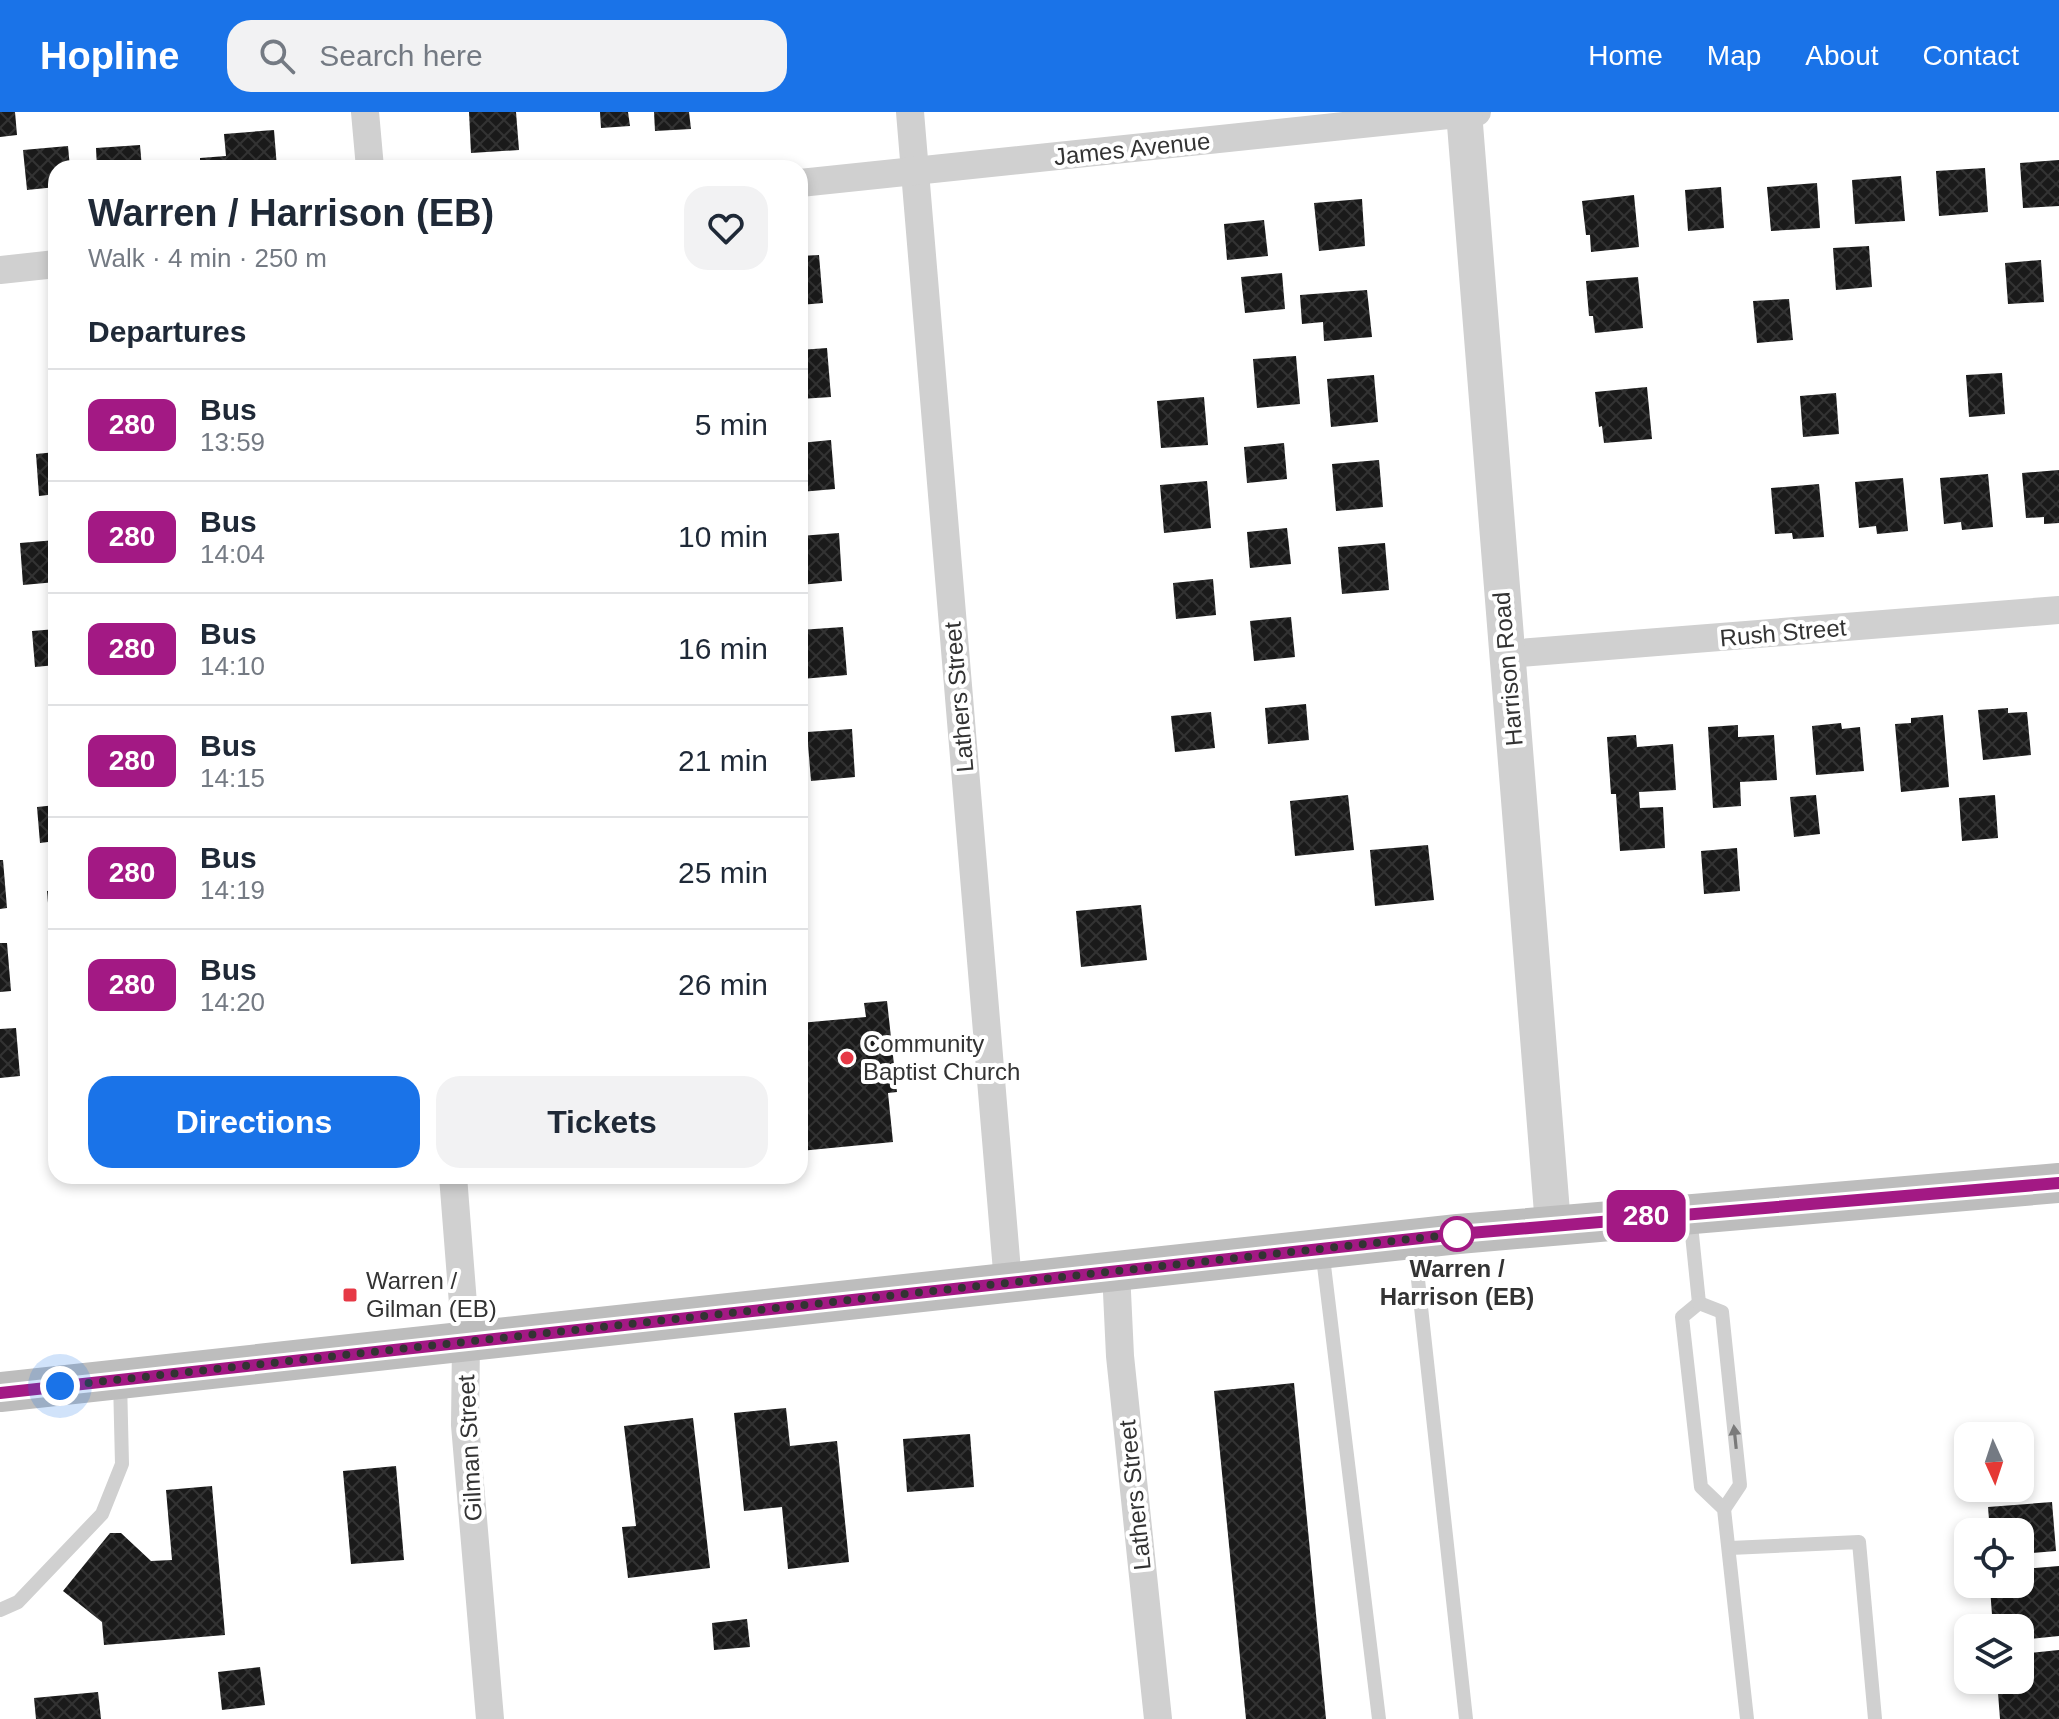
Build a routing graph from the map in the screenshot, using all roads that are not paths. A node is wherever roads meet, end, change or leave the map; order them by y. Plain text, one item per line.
1 (365, 112) edge
2 (910, 112) edge
3 (1468, 113) edge
4 (369, 160) edge
5 (915, 171) junction
6 (808, 182) edge
7 (48, 265) edge
8 (0, 270) edge
9 (2059, 610) edge
10 (1507, 654) junction
11 (2059, 1183) edge
12 (454, 1184) edge
13 (1690, 1212) junction
14 (1553, 1225) junction
15 (1413, 1239) junction
16 (1322, 1249) junction
17 (1116, 1271) junction
18 (1008, 1283) junction
19 (1699, 1303) junction
20 (466, 1342) junction
21 (120, 1380) junction
22 (0, 1392) edge
23 (1724, 1509) junction
24 (1730, 1548) junction
25 (0, 1610) edge
26 (490, 1719) edge
27 (1158, 1719) edge
28 (1379, 1719) edge
29 (1466, 1719) edge
30 (1747, 1719) edge
31 (1875, 1719) edge

1 - 4 street
2 - 5 street, Lathers Street
3 - 5 street, James Avenue
3 - 10 street, Harrison Road
5 - 6 street, James Avenue
5 - 18 street, Lathers Street
7 - 8 street
9 - 10 street, Rush Street
10 - 14 street, Harrison Road
11 - 13 main road
12 - 20 street, Gilman Street
13 - 14 main road
13 - 19 lane
14 - 15 main road
15 - 16 main road
15 - 29 lane
16 - 17 main road
16 - 28 lane
17 - 18 main road
17 - 27 street, Lathers Street
18 - 20 main road
19 - 23 lane
23 -> 19 lane
20 - 21 main road
20 - 26 street, Gilman Street
21 - 22 main road
21 - 25 lane
23 - 24 lane
24 - 30 lane
24 - 31 lane

